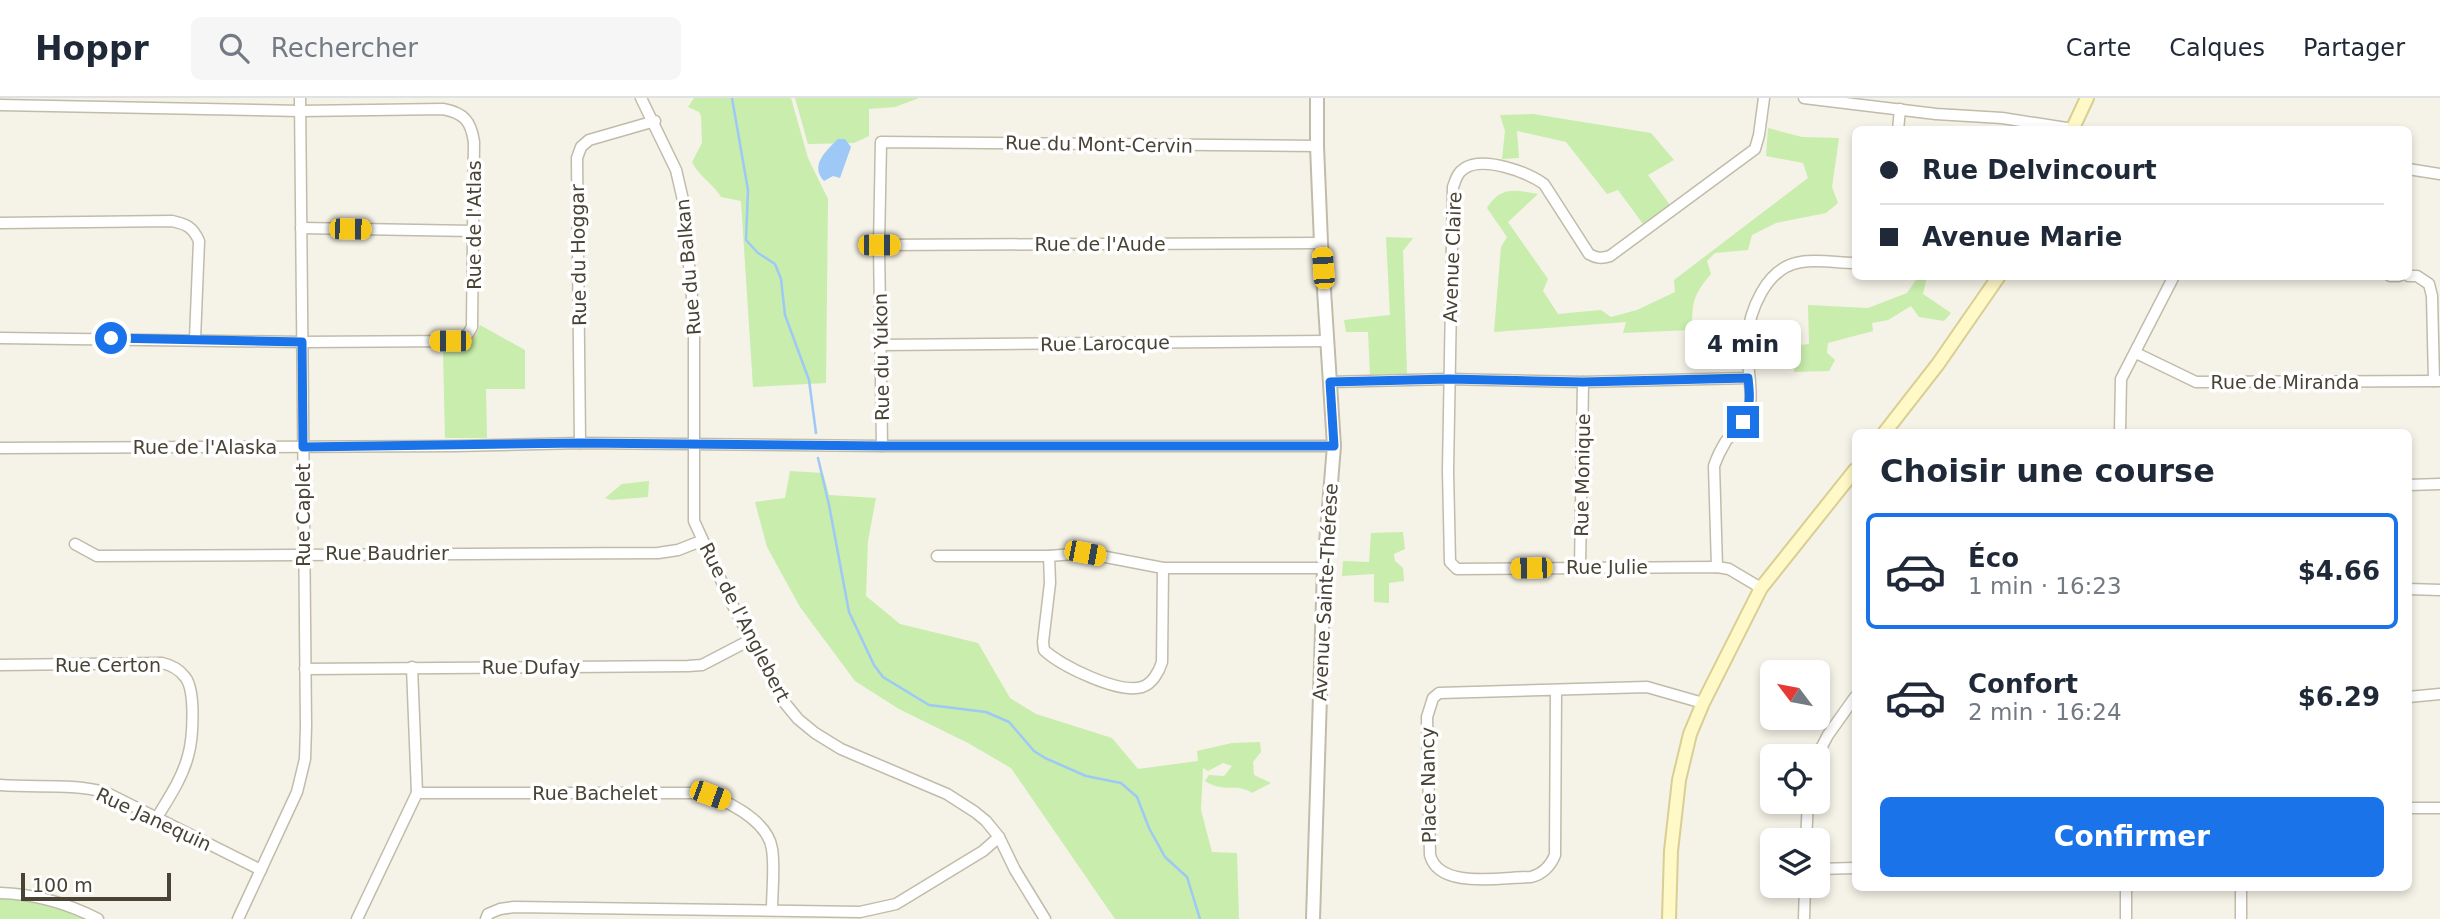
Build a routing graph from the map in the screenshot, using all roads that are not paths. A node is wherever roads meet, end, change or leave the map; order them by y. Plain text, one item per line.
1 (300, 98) edge
2 (641, 98) edge
3 (1317, 98) edge
4 (1764, 98) edge
5 (1804, 98) edge
6 (2087, 98) edge
7 (0, 105) edge
8 (1900, 109) junction
9 (300, 111) junction
10 (654, 121) junction
11 (1898, 126) edge
12 (2053, 126) edge
13 (2073, 126) edge
14 (881, 142) joint
15 (1317, 146) junction
16 (2412, 170) edge
17 (2440, 173) edge
18 (0, 223) edge
19 (301, 228) junction
20 (473, 230) junction
21 (1321, 243) junction
22 (879, 245) junction
23 (1852, 263) edge
24 (2412, 276) edge
25 (1996, 280) edge
26 (2172, 280) edge
27 (0, 338) edge
28 (195, 339) junction
29 (1328, 341) junction
30 (302, 342) junction
31 (881, 345) junction
32 (2136, 353) junction
33 (1748, 378) junction
34 (1449, 379) junction
35 (2437, 381) edge
36 (1330, 382) junction
37 (1583, 382) junction
38 (1887, 429) edge
39 (2120, 429) edge
40 (580, 443) junction
41 (695, 445) junction
42 (882, 446) junction
43 (1334, 446) junction
44 (303, 447) junction
45 (0, 448) edge
46 (1852, 474) edge
47 (2440, 484) edge
48 (2412, 485) edge
49 (701, 541) junction
50 (75, 544) dead end
51 (303, 554) junction
52 (937, 556) dead end
53 (1049, 556) junction
54 (1450, 562) joint
55 (1717, 567) junction
56 (1163, 568) junction
57 (1324, 568) junction
58 (1580, 568) junction
59 (1761, 588) junction
60 (2412, 589) edge
61 (2440, 590) edge
62 (752, 639) junction
63 (0, 665) edge
64 (412, 667) junction
65 (305, 669) junction
66 (1556, 691) junction
67 (2440, 694) edge
68 (2412, 697) edge
69 (1852, 701) edge
70 (1703, 703) junction
71 (1823, 744) edge
72 (0, 785) edge
73 (417, 793) junction
74 (2412, 808) edge
75 (2440, 808) edge
76 (156, 819) junction
77 (999, 837) junction
78 (1852, 868) edge
79 (1830, 869) edge
80 (261, 870) junction
81 (2126, 891) edge
82 (2241, 891) edge
83 (0, 893) edge
84 (1805, 898) edge
85 (772, 910) junction
86 (98, 919) edge
87 (238, 919) edge
88 (357, 919) edge
89 (486, 919) edge
90 (1045, 919) edge
91 (1313, 919) edge
92 (1669, 919) edge
93 (1804, 919) edge
94 (2126, 919) edge
95 (2241, 919) edge

1 - 9 street, Rue Caplet
2 - 10 street, Rue du Balkan
3 - 15 street, Avenue Sainte-Thérèse
4 - 34 street, Avenue Claire
5 - 8 street
6 - 13 main road
7 - 9 street
8 - 11 street
8 - 12 street
9 - 19 street, Rue Caplet
9 - 20 street, Rue de l'Atlas
10 - 40 street, Rue du Hoggar
10 - 41 street, Rue du Balkan
14 - 15 street, Rue du Mont-Cervin
14 - 22 street, Rue du Yukon
15 - 21 street, Avenue Sainte-Thérèse
16 - 17 street
18 - 28 street
19 - 20 street
19 - 30 street, Rue Caplet
20 - 30 street, Rue de l'Atlas
21 - 22 street, Rue de l'Aude
21 - 29 street, Avenue Sainte-Thérèse
22 - 31 street, Rue du Yukon
23 - 33 street
24 - 35 street
25 - 38 main road
26 - 32 street
27 - 28 street
28 - 30 street
29 - 31 street, Rue Larocque
29 - 36 street, Avenue Sainte-Thérèse
30 - 44 street, Rue Caplet
31 - 42 street, Rue du Yukon
32 - 35 street, Rue de Miranda
32 - 39 street
33 - 37 street
33 - 55 street
34 - 36 street
34 - 37 street
34 - 54 street, Avenue Claire
36 - 43 street, Avenue Sainte-Thérèse
37 - 58 street, Rue Monique
40 - 41 street, Rue de l'Alaska
40 - 44 street, Rue de l'Alaska
41 - 42 street, Rue de l'Alaska
41 - 49 street, Rue de l'Anglebert
42 - 43 street, Rue de l'Alaska
43 - 57 street, Avenue Sainte-Thérèse
44 - 45 street, Rue de l'Alaska
44 - 51 street, Rue Caplet
46 - 59 main road
47 - 48 street
49 - 51 street, Rue Baudrier
49 - 62 street, Rue de l'Anglebert
50 - 51 street, Rue Baudrier
51 - 65 street, Rue Caplet
52 - 53 street
53 - 56 street
53 - 56 street
54 - 58 street, Rue Julie
55 - 58 street, Rue Julie
55 - 59 street, Rue Julie
56 - 57 street
57 - 91 street, Avenue Sainte-Thérèse
59 - 70 main road
60 - 61 street
62 - 64 street, Rue Dufay
62 - 77 street, Rue de l'Anglebert
63 - 76 street, Rue Certon
64 - 65 street, Rue Dufay
64 - 73 street
65 - 80 street, Rue Caplet
66 - 66 street, Place Nancy
66 - 70 street, Place Nancy
67 - 68 street
69 - 71 street
70 - 92 main road
72 - 76 street, Rue Janequin
73 - 85 street, Rue Bachelet
73 - 88 street
74 - 75 street
76 - 80 street, Rue Janequin
77 - 85 street
77 - 90 street, Rue de l'Anglebert
78 - 79 street
80 - 87 street, Rue Caplet
81 - 94 street
82 - 95 street
83 - 86 street
84 - 93 street
85 - 89 street

